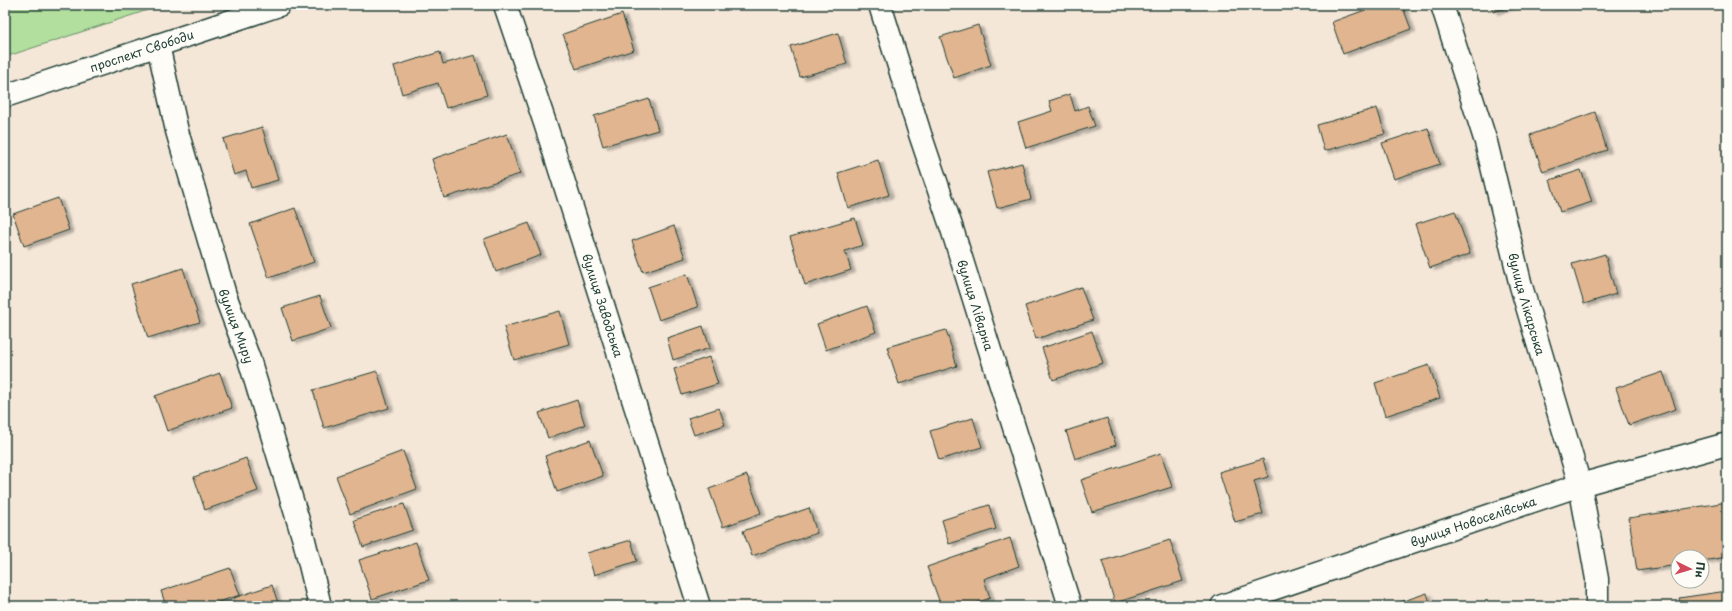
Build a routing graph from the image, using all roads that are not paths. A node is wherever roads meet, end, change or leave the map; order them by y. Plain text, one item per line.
1 (279, 5) edge
2 (505, 5) edge
3 (880, 5) edge
4 (1442, 5) edge
5 (158, 45) junction
6 (5, 96) edge
7 (1727, 444) edge
8 (1580, 485) junction
9 (320, 606) edge
10 (699, 606) edge
11 (1070, 606) edge
12 (1222, 606) edge
13 (1597, 606) edge

1 - 5 street, проспект Свободи
2 - 10 street, вулиця Заводська
3 - 11 street, вулиця Ліварна
4 - 8 street, вулиця Лікарська
5 - 6 street, проспект Свободи
5 - 9 street, вулиця Миру
7 - 8 street, вулиця Новоселівська
8 - 12 street, вулиця Новоселівська
8 - 13 street, вулиця Лікарська

